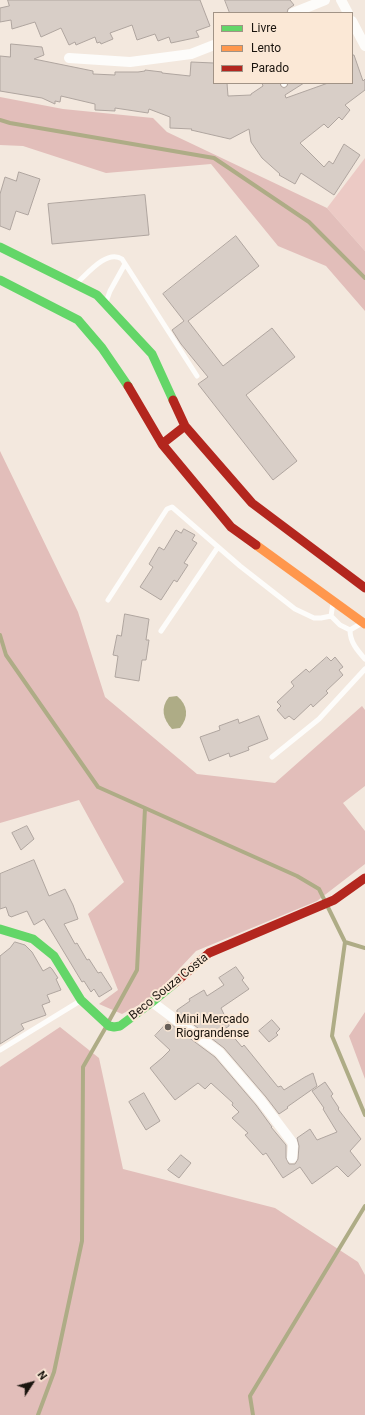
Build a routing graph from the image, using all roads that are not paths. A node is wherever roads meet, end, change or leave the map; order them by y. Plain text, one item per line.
1 (325, 0) edge
2 (341, 0) edge
3 (295, 12) edge
4 (347, 12) edge
5 (353, 23) edge
6 (213, 45) edge
7 (365, 46) edge
8 (69, 58) dead end
9 (1, 249) edge
10 (125, 264) junction
11 (0, 280) edge
12 (75, 284) junction
13 (106, 304) junction
14 (197, 376) dead end
15 (185, 426) junction
16 (162, 444) junction
17 (218, 547) junction
18 (365, 588) edge
19 (108, 600) dead end
20 (333, 602) junction
21 (331, 616) junction
22 (364, 624) edge
23 (350, 630) junction
24 (161, 631) dead end
25 (365, 658) edge
26 (365, 669) edge
27 (272, 757) dead end
28 (365, 878) edge
29 (0, 929) edge
30 (81, 1000) junction
31 (152, 1002) junction
32 (0, 1050) edge
33 (292, 1158) dead end

1 - 3 street
2 - 4 street
5 - 7 street
6 - 8 street
9 - 12 street
10 - 12 lane
10 - 13 lane
10 - 14 lane
11 - 16 street
12 - 13 street
13 - 15 street
15 - 16 street
15 - 18 street
16 - 20 street
17 - 19 lane
17 - 21 lane
17 - 24 lane
20 - 21 lane
20 - 22 street
21 - 23 lane
22 - 23 lane
23 - 25 lane
26 - 27 lane
28 - 31 street, Beco Souza Costa
29 - 30 street, Beco Souza Costa
30 - 31 street, Beco Souza Costa
30 - 32 lane
31 - 33 street

